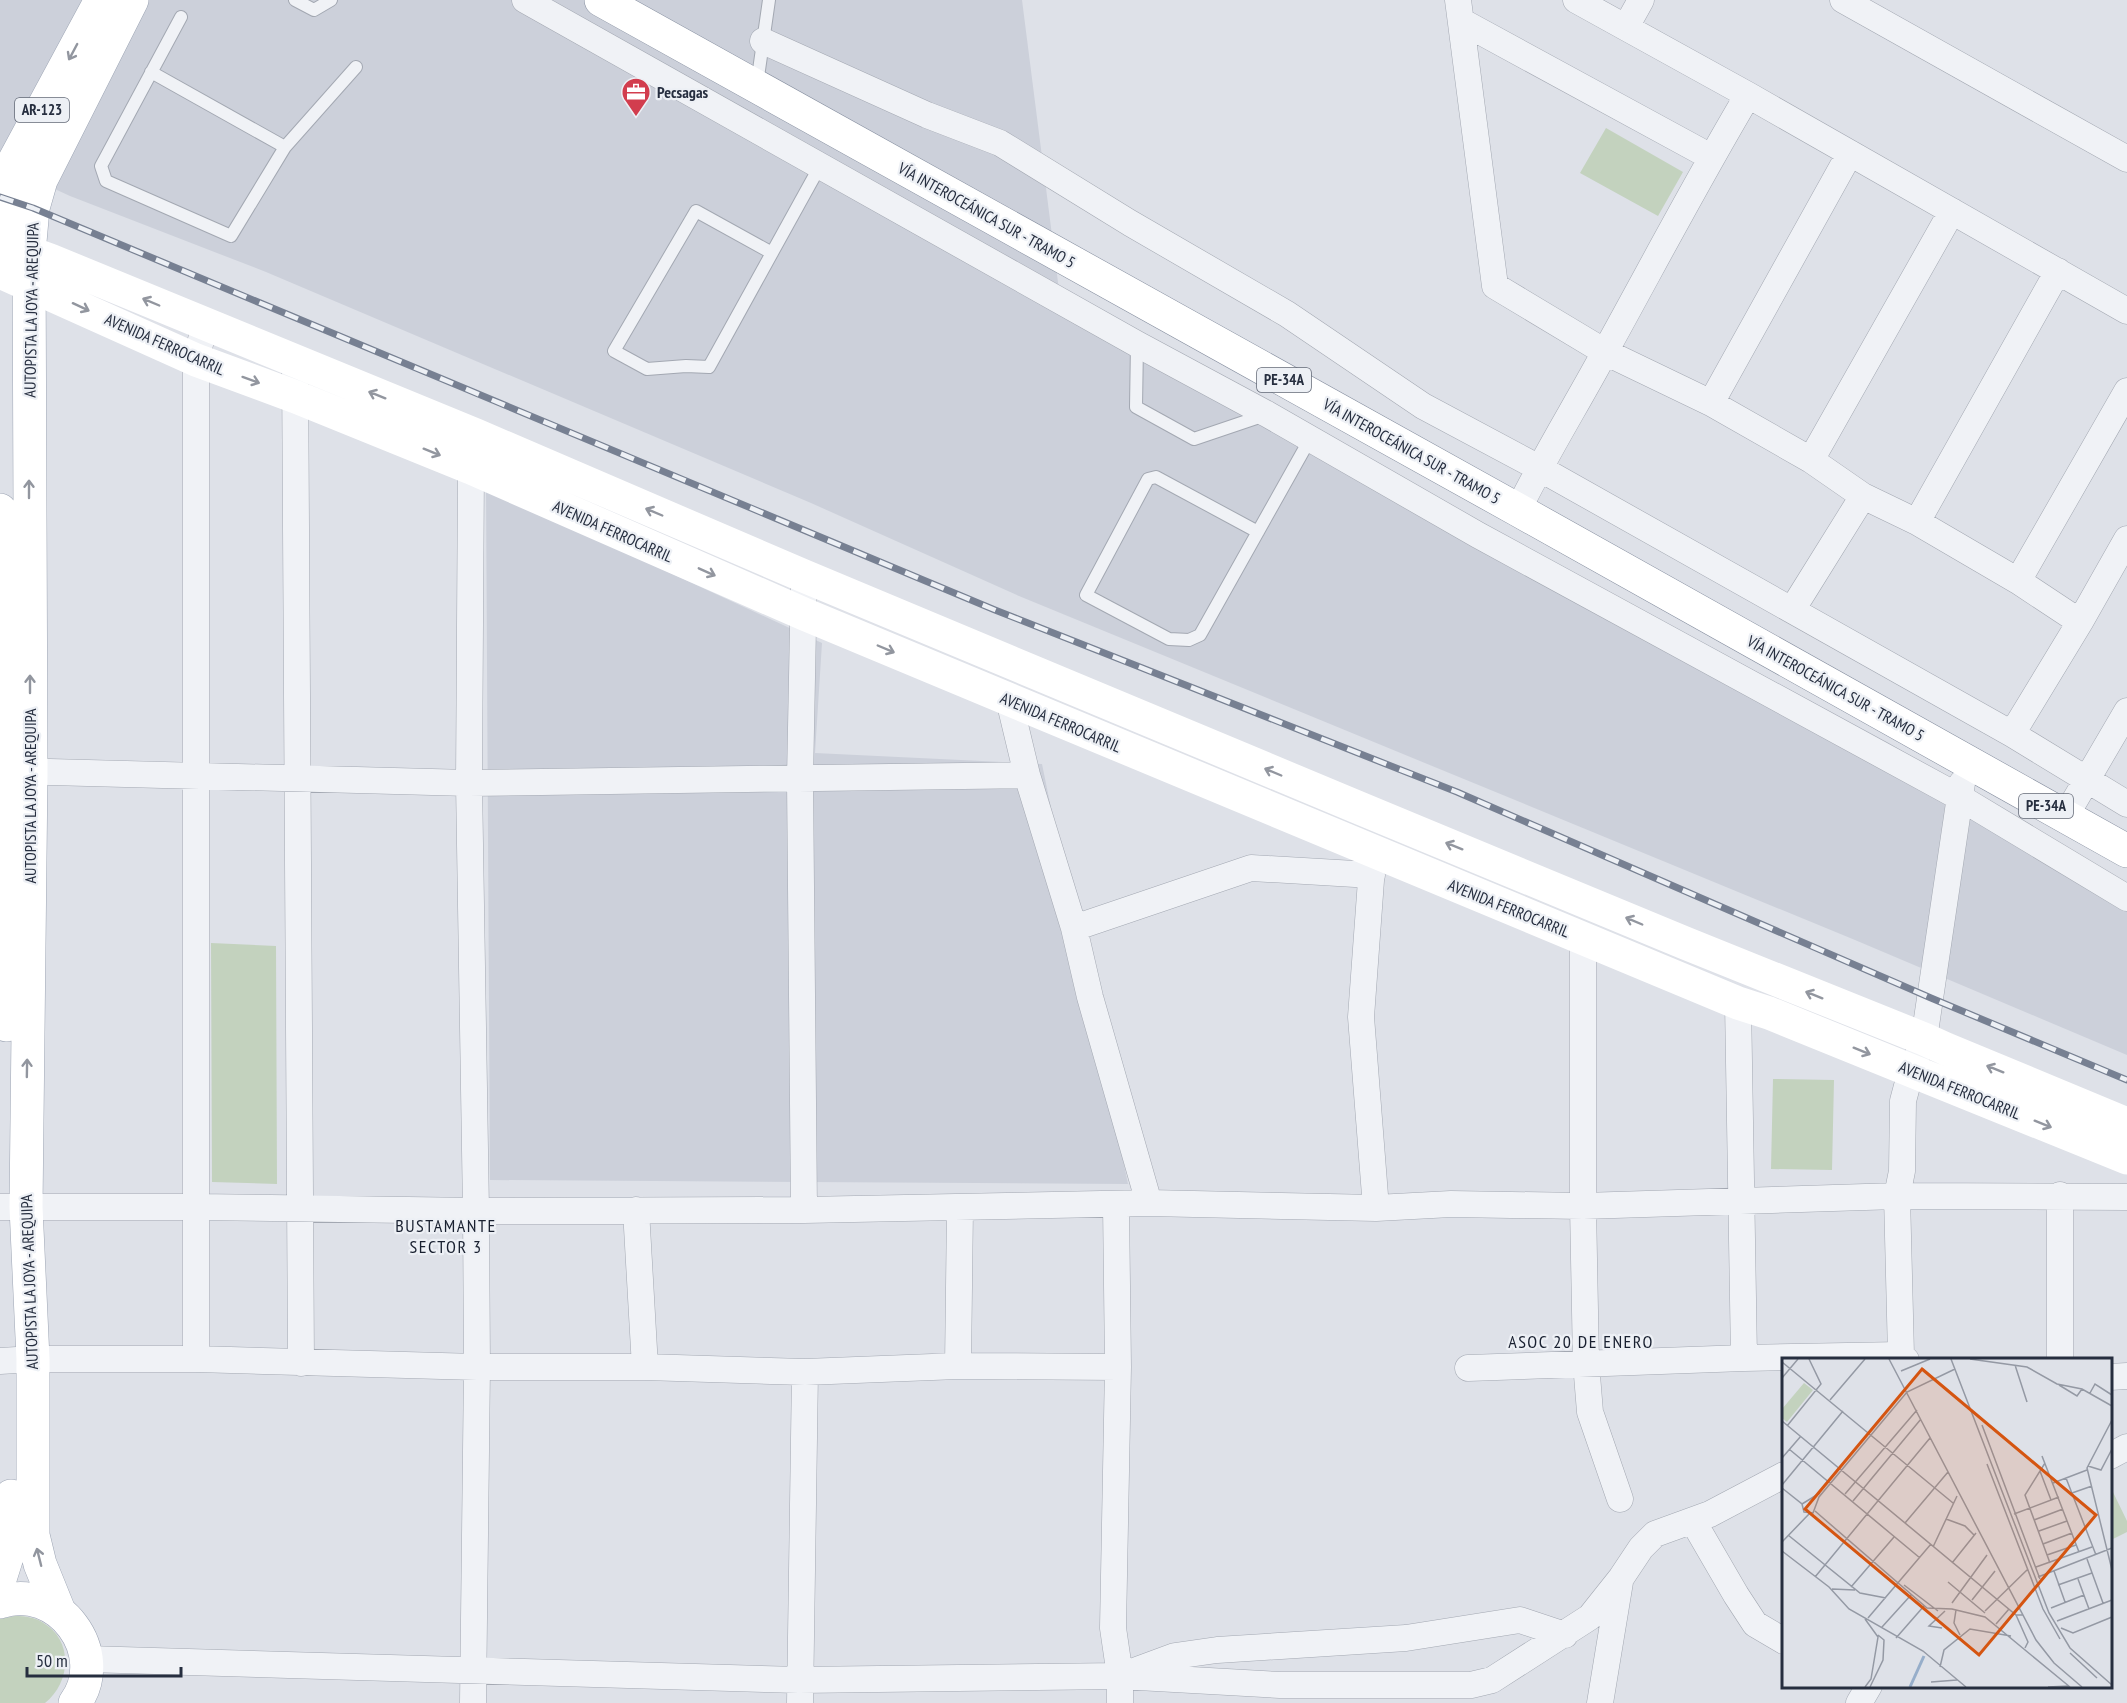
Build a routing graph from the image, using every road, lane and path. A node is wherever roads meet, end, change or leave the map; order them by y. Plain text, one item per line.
1 (101, 0) edge
2 (132, 0) edge
3 (295, 0) edge
4 (331, 0) edge
5 (525, 0) edge
6 (769, 0) edge
7 (1576, 0) edge
8 (1641, 0) edge
9 (1843, 0) edge
10 (611, 2) edge
11 (1460, 10) edge
12 (181, 17) dead end
13 (1626, 27) junction
14 (764, 41) junction
15 (356, 67) dead end
16 (152, 72) junction
17 (756, 85) junction
18 (1748, 95) junction
19 (285, 147) junction
20 (1850, 153) junction
21 (1711, 157) junction
22 (2127, 159) edge
23 (820, 166) junction
24 (1952, 212) junction
25 (0, 226) edge
26 (772, 253) junction
27 (14, 262) edge
28 (2058, 271) junction
29 (2127, 310) edge
30 (206, 324) junction
31 (1137, 344) junction
32 (1605, 352) junction
33 (196, 360) junction
34 (295, 361) junction
35 (2127, 391) edge
36 (296, 397) junction
37 (1711, 403) junction
38 (1267, 414) junction
39 (476, 435) junction
40 (1310, 439) junction
41 (1811, 460) junction
42 (471, 468) junction
43 (1539, 468) junction
44 (1863, 496) junction
45 (0, 510) edge
46 (1518, 510) junction
47 (1917, 522) junction
48 (1258, 532) junction
49 (2127, 539) edge
50 (804, 576) junction
51 (2019, 581) junction
52 (1792, 610) junction
53 (804, 614) junction
54 (2080, 622) junction
55 (1009, 700) junction
56 (2127, 711) edge
57 (2012, 734) junction
58 (1965, 761) junction
59 (11, 771) edge
60 (1027, 775) junction
61 (196, 778) junction
62 (298, 779) junction
63 (800, 779) junction
64 (2086, 781) junction
65 (470, 783) junction
66 (1959, 797) junction
67 (2127, 804) edge
68 (2065, 817) junction
69 (2127, 851) edge
70 (1372, 864) junction
71 (2127, 898) edge
72 (1074, 928) junction
73 (1583, 938) junction
74 (1738, 1003) junction
75 (1924, 1038) junction
76 (1911, 1071) junction
77 (2127, 1124) edge
78 (2127, 1158) edge
79 (1897, 1196) junction
80 (2060, 1196) junction
81 (2127, 1197) edge
82 (1742, 1200) junction
83 (1149, 1203) junction
84 (1116, 1204) junction
85 (1583, 1206) junction
86 (11, 1207) edge
87 (196, 1207) junction
88 (960, 1208) junction
89 (1376, 1208) junction
90 (299, 1209) junction
91 (636, 1210) junction
92 (804, 1210) junction
93 (476, 1211) junction
94 (1903, 1357) edge
95 (1744, 1358) junction
96 (2060, 1358) edge
97 (196, 1359) junction
98 (14, 1360) edge
99 (301, 1363) junction
100 (1586, 1363) junction
101 (958, 1366) junction
102 (477, 1367) junction
103 (645, 1367) junction
104 (1118, 1367) junction
105 (1468, 1368) dead end
106 (805, 1372) junction
107 (2127, 1447) edge
108 (2112, 1455) edge
109 (1782, 1476) edge
110 (1620, 1499) dead end
111 (1693, 1521) junction
112 (1621, 1578) junction
113 (0, 1579) edge
114 (0, 1602) edge
115 (59, 1611) junction
116 (1564, 1635) junction
117 (1782, 1640) edge
118 (87, 1659) junction
119 (472, 1670) junction
120 (1120, 1676) junction
121 (1868, 1688) edge
122 (800, 1692) edge
123 (1280, 1694) edge
124 (1438, 1694) edge
125 (75, 1703) edge
126 (473, 1703) edge
127 (1120, 1703) edge
128 (1600, 1703) edge
129 (1859, 1703) edge

1 -> 25 main road, AUTOPISTA LA JOYA - AREQUIPA / AR-123
2 - 27 main road, AUTOPISTA LA JOYA - AREQUIPA / AR-123
3 - 4 lane
5 - 23 street
6 - 14 lane
7 - 13 street
8 - 13 street
9 - 22 street
10 - 17 main road, VÍA INTEROCEÁNICA SUR - TRAMO 5 / PE-34A
11 - 21 street
11 - 32 street
12 - 16 lane
13 - 18 street
14 - 17 lane
14 - 43 street
15 - 19 lane
16 - 19 lane
16 - 19 lane
17 - 46 main road, VÍA INTEROCEÁNICA SUR - TRAMO 5 / PE-34A
18 - 20 street
18 - 21 street
20 - 24 street
20 - 37 street
21 - 32 street
23 - 26 lane
23 - 31 street
24 - 28 street
24 - 41 street
26 - 26 lane
30 -> 27 main road, AVENIDA FERROCARRIL
27 -> 33 main road, AVENIDA FERROCARRIL
59 -> 27 main road, AUTOPISTA LA JOYA - AREQUIPA / AR-123
28 - 29 street
28 - 47 street
30 - 33 street
30 - 34 main road, AVENIDA FERROCARRIL
31 - 38 street
31 - 38 lane
32 - 37 street
32 - 43 street
33 -> 36 main road, AVENIDA FERROCARRIL
33 - 61 street
34 - 36 street
39 -> 34 main road, AVENIDA FERROCARRIL
35 - 51 street
36 -> 42 main road, AVENIDA FERROCARRIL
36 - 62 street
37 - 41 street
38 - 40 street
39 - 42 street
50 -> 39 main road, AVENIDA FERROCARRIL
40 - 48 lane
40 - 66 street
41 - 44 street
42 -> 53 main road, AVENIDA FERROCARRIL
42 - 65 street
43 - 46 street
43 - 52 street
44 - 47 street
44 - 52 street
45 - 59 main road, AUTOPISTA LA JOYA - AREQUIPA / AR-123
46 - 58 main road, VÍA INTEROCEÁNICA SUR - TRAMO 5 / PE-34A
47 - 51 street
48 - 48 lane
49 - 54 street
50 - 53 street
75 -> 50 main road, AVENIDA FERROCARRIL
51 - 54 street
52 - 57 street
53 -> 55 main road, AVENIDA FERROCARRIL
53 - 63 street
54 - 57 street
55 - 60 street
55 - 70 main road, AVENIDA FERROCARRIL
56 - 64 street
57 - 64 street
58 - 66 street
58 - 68 main road, VÍA INTEROCEÁNICA SUR - TRAMO 5 / PE-34A
59 - 61 street
59 - 86 main road, AUTOPISTA LA JOYA - AREQUIPA / AR-123
60 - 63 street
60 - 72 street
61 - 62 street
61 - 87 street
62 - 65 street
62 - 90 street
63 - 65 street
63 - 92 street
64 - 67 street
64 - 68 street
65 - 93 street
66 - 71 street
66 - 75 street
68 - 69 main road, VÍA INTEROCEÁNICA SUR - TRAMO 5 / PE-34A
70 - 72 street
70 - 73 main road, AVENIDA FERROCARRIL
70 - 89 street
72 - 83 street
73 - 74 main road, AVENIDA FERROCARRIL
73 - 85 street
74 -> 76 main road, AVENIDA FERROCARRIL
74 - 82 street
75 - 76 street
77 -> 75 main road, AVENIDA FERROCARRIL
76 -> 78 main road, AVENIDA FERROCARRIL
76 - 79 street
79 - 80 street
79 - 82 street
79 - 94 street
80 - 81 street
80 - 96 street
82 - 85 street
82 - 95 street
83 - 84 street
83 - 89 street
84 - 88 street
84 - 104 street
85 - 89 street
85 - 100 street
86 - 87 street
86 - 98 main road, AUTOPISTA LA JOYA - AREQUIPA / AR-123
87 - 90 street
87 - 97 street
88 - 92 street
88 - 101 street
90 - 93 street
90 - 99 street
91 - 92 street
91 - 93 street
91 - 103 street
93 - 102 street
94 - 95 street
95 - 100 street
97 - 98 street
97 - 99 street
98 - 113 main road, AUTOPISTA LA JOYA - AREQUIPA / AR-123
115 -> 98 main road, AUTOPISTA LA JOYA - AREQUIPA / AR-123
99 - 102 street
100 - 105 street
100 - 110 street
101 - 104 street
101 - 106 street
102 - 103 street
102 - 119 street
103 - 106 street
104 - 120 street
106 - 122 street
107 - 108 street
109 - 111 street
111 - 112 street
111 - 117 street
112 - 116 street
112 - 128 street
114 - 115 main road, AR-123
115 - 118 main road, AR-123
116 - 120 street
116 - 124 street
118 - 119 street
118 - 125 main road, AR-123
119 - 122 street
119 - 126 street
120 - 122 street
120 - 123 street
120 - 127 street
121 - 129 street
123 - 124 street

